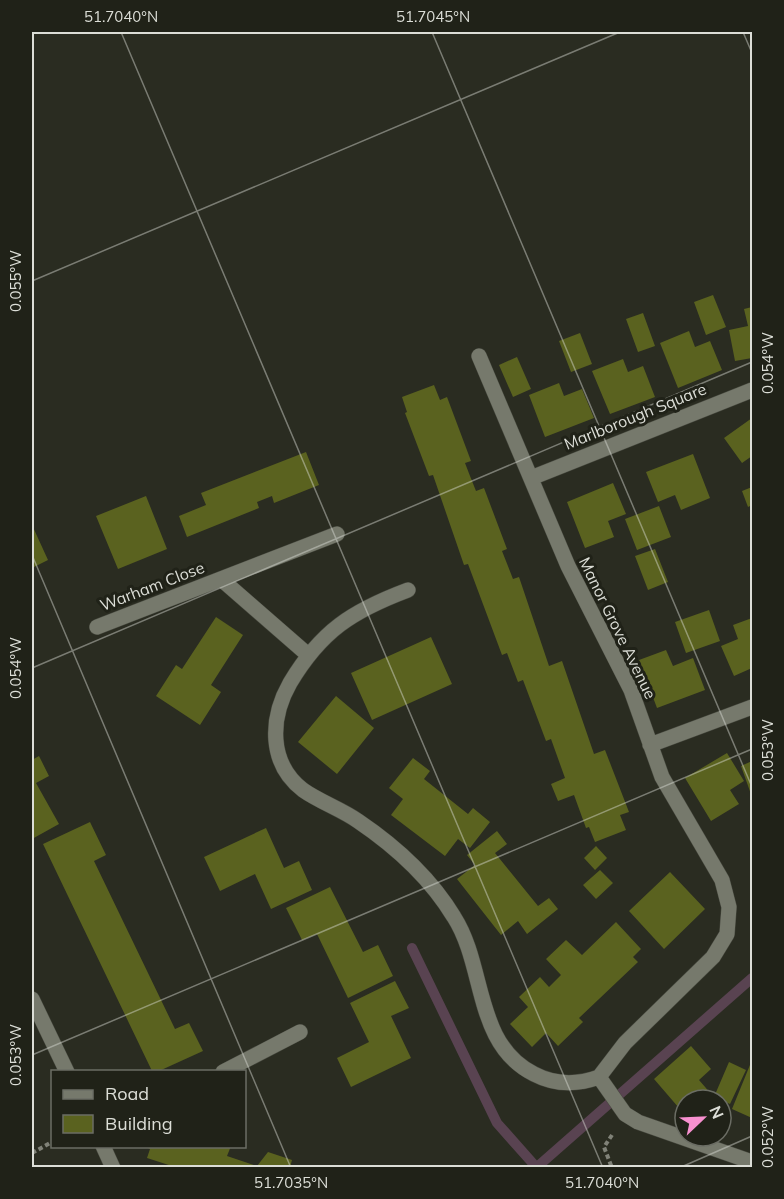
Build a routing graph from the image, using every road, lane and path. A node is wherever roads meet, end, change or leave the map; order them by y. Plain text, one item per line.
1 (479, 356) dead end
2 (753, 390) edge
3 (531, 478) junction
4 (337, 534) dead end
5 (221, 579) junction
6 (408, 590) dead end
7 (97, 627) dead end
8 (308, 654) junction
9 (753, 707) edge
10 (650, 746) junction
11 (32, 999) edge
12 (300, 1032) dead end
13 (67, 1070) edge
14 (225, 1070) edge
15 (603, 1082) junction
16 (623, 1111) junction
17 (51, 1143) edge
18 (104, 1148) edge
19 (32, 1153) edge
20 (753, 1162) edge
21 (112, 1167) edge
22 (612, 1167) edge

1 - 3 street, Manor Grove Avenue
2 - 3 street, Marlborough Square
3 - 10 street, Manor Grove Avenue
4 - 5 street, Warham Close
5 - 7 street, Warham Close
5 - 8 street, Warham Close
6 - 8 street
8 - 15 street
9 - 10 street
10 - 15 street, Manor Grove Avenue
11 - 13 street
12 - 14 street
15 - 16 street
16 - 20 street
16 - 22 path
17 - 19 path
18 - 21 street

